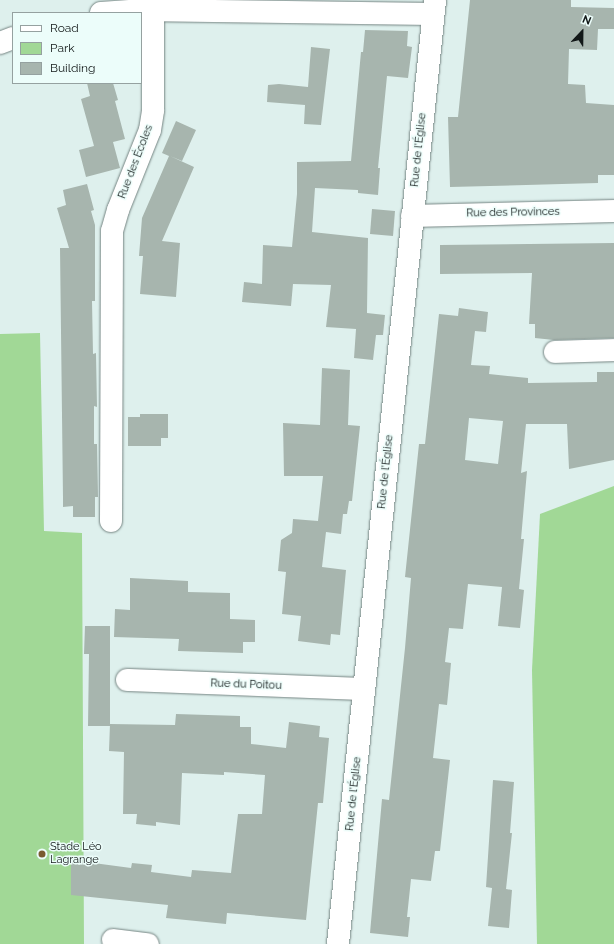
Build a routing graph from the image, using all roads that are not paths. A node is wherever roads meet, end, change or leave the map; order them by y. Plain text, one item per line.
1 (434, 7) edge
2 (153, 11) junction
3 (127, 12) edge
4 (12, 38) edge
5 (0, 43) edge
6 (614, 211) edge
7 (412, 216) junction
8 (614, 350) edge
9 (555, 352) dead end
10 (111, 521) dead end
11 (127, 680) dead end
12 (364, 689) junction
13 (113, 940) dead end
14 (148, 944) edge
15 (338, 944) edge

1 - 2 street
1 - 7 street, Rue de l'Église
2 - 3 street
2 - 10 street, Rue des Écoles
4 - 5 street
6 - 7 street, Rue des Provinces
7 - 12 street, Rue de l'Église
8 - 9 street
11 - 12 street, Rue du Poitou
12 - 15 street, Rue de l'Église
13 - 14 street

